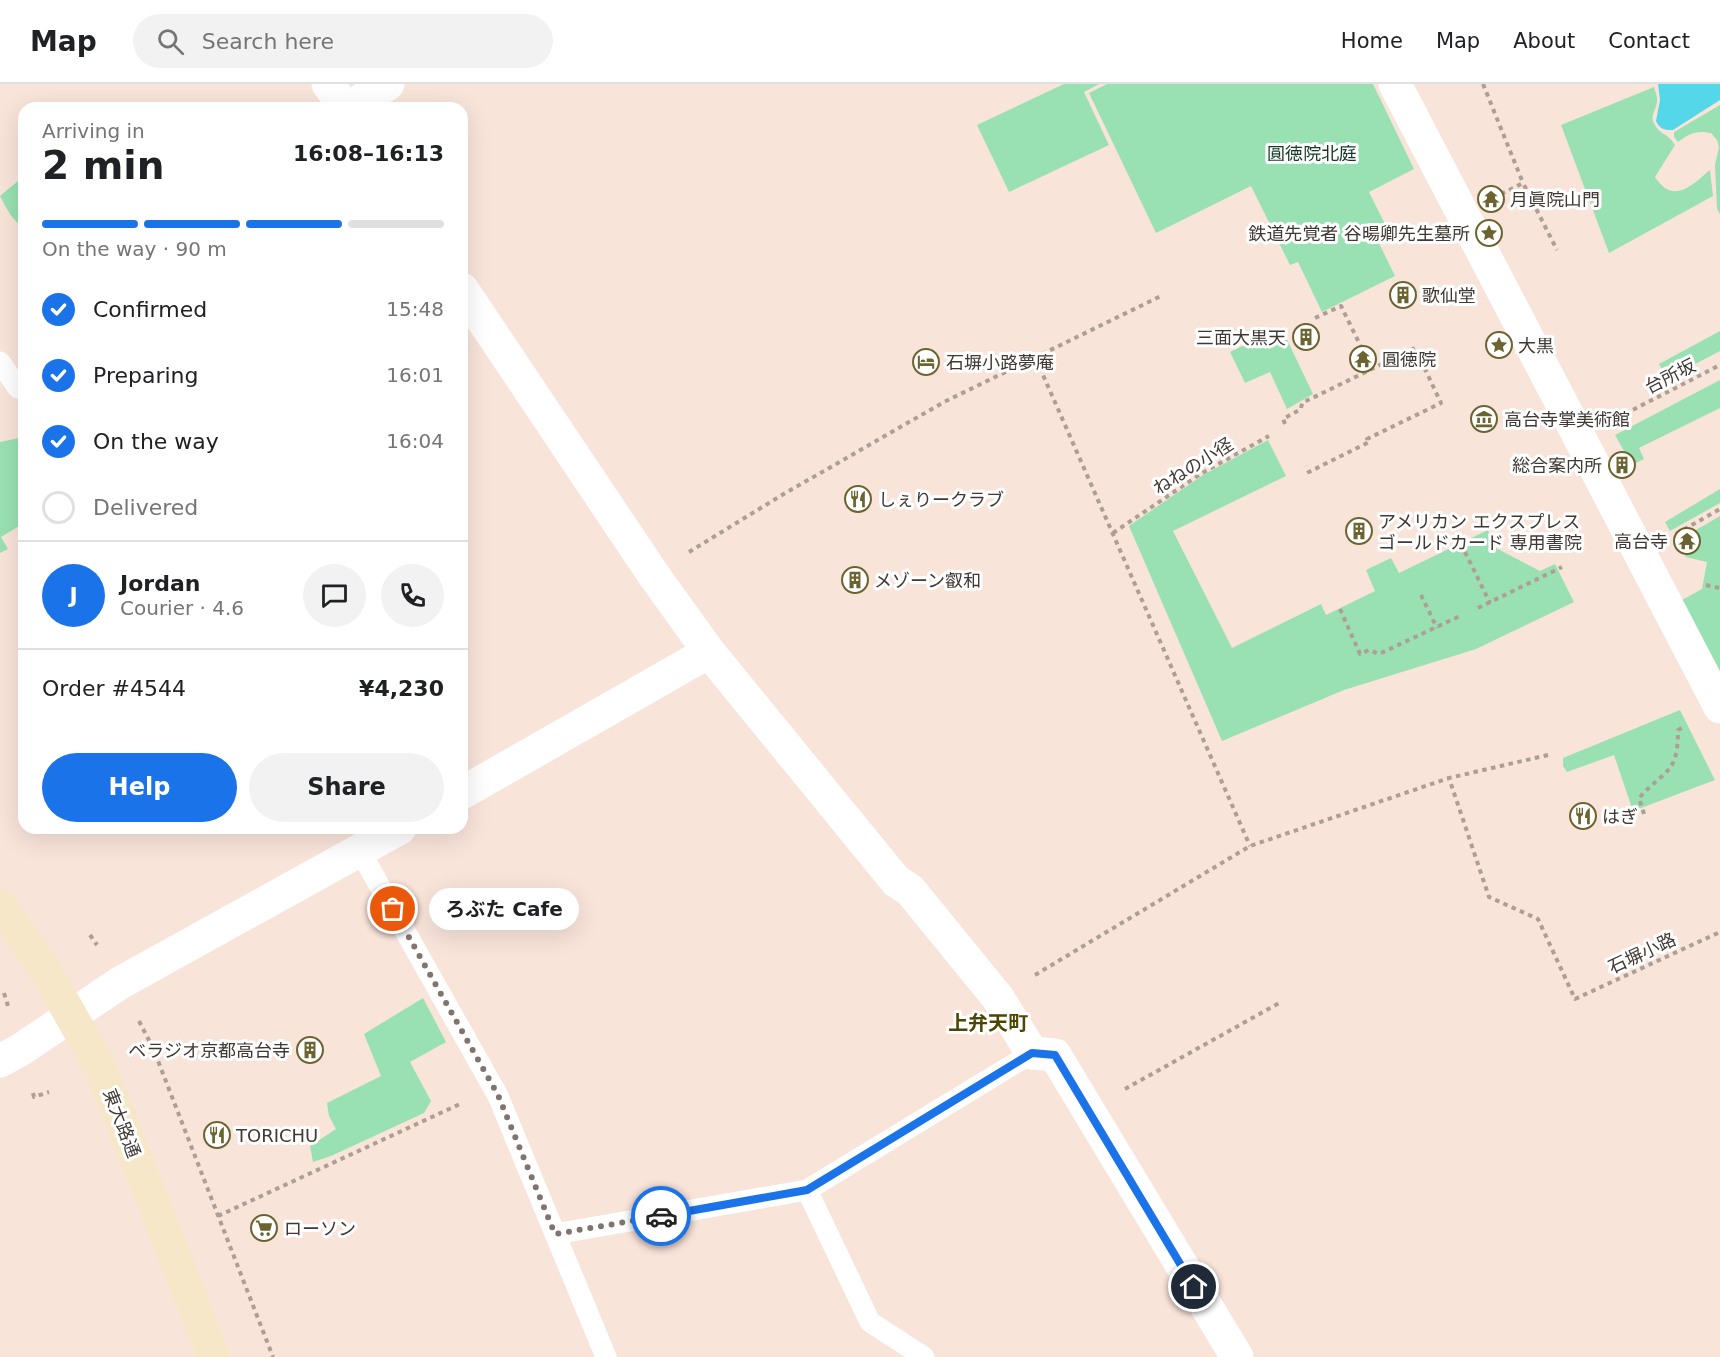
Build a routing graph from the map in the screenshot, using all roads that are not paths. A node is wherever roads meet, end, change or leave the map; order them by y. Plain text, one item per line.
1 (328, 84) edge
2 (388, 84) edge
3 (1395, 84) edge
4 (342, 102) edge
5 (356, 102) edge
6 (468, 299) edge
7 (0, 362) edge
8 (18, 388) edge
9 (709, 652) junction
10 (1720, 707) edge
11 (468, 790) edge
12 (390, 834) edge
13 (360, 851) junction
14 (0, 905) edge
15 (71, 1015) junction
16 (1032, 1053) junction
17 (0, 1061) edge
18 (807, 1190) junction
19 (555, 1234) junction
20 (214, 1357) edge
21 (606, 1357) edge
22 (924, 1357) edge
23 (1237, 1357) edge

1 - 4 street
2 - 5 street
3 - 10 street
6 - 9 street
7 - 8 lane
9 - 11 street
9 - 16 street
12 - 13 street
13 - 15 street
13 - 19 lane
14 - 15 main road, 東大路通
15 - 17 street
15 - 20 main road, 東大路通
16 - 18 lane
16 - 23 street
18 - 19 lane
18 - 22 lane
19 - 21 lane

